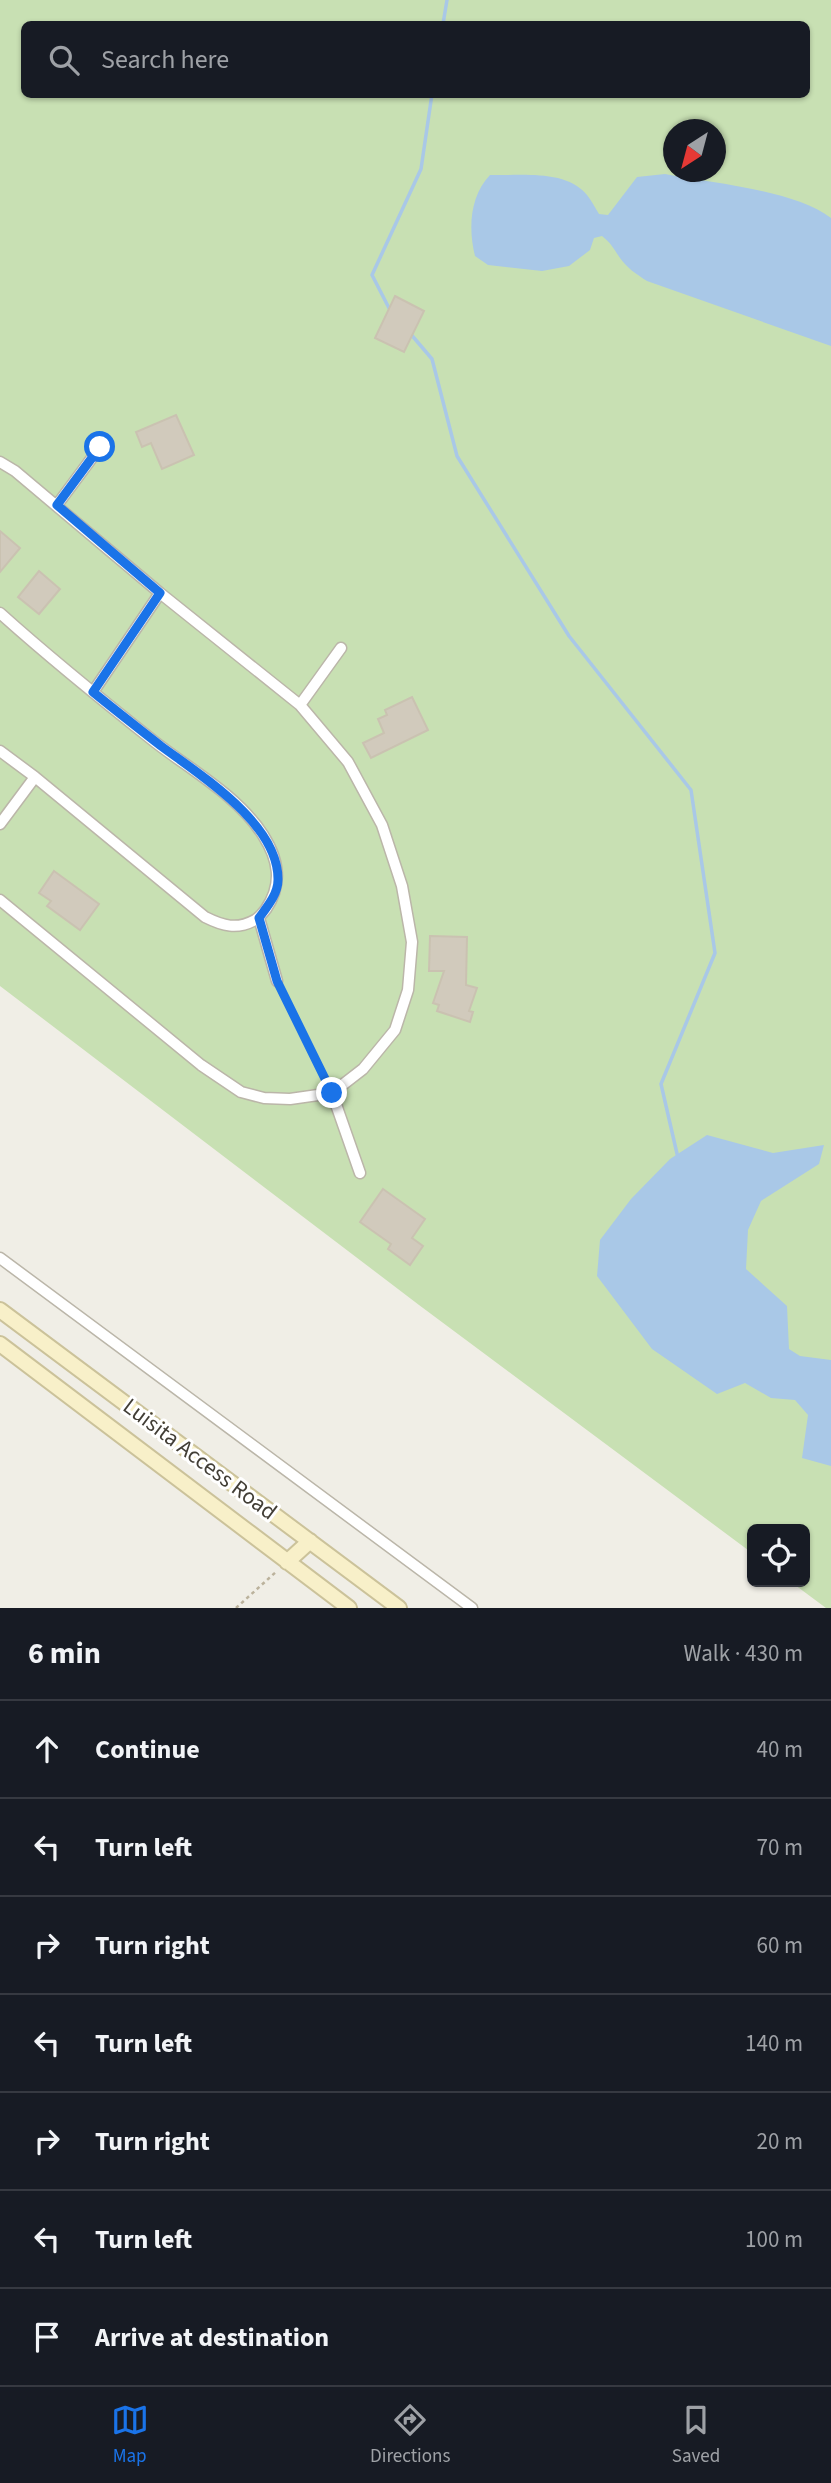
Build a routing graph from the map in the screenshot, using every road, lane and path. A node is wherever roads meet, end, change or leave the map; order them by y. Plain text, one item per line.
1 (100, 447) dead end
2 (0, 462) edge
3 (57, 505) junction
4 (160, 593) junction
5 (0, 612) edge
6 (341, 648) dead end
7 (93, 692) junction
8 (300, 705) junction
9 (0, 751) edge
10 (34, 777) junction
11 (0, 824) edge
12 (0, 900) edge
13 (259, 918) junction
14 (277, 981) joint
15 (332, 1093) junction
16 (360, 1173) dead end
17 (0, 1258) edge
18 (0, 1310) edge
19 (0, 1344) edge
20 (310, 1541) junction
21 (287, 1562) junction
22 (236, 1608) edge
23 (349, 1608) edge
24 (399, 1608) edge
25 (472, 1608) edge

1 - 3 street
2 - 3 street
3 - 4 street
4 - 7 street
4 - 8 street
5 - 7 street
6 - 8 street
7 - 13 street
8 - 15 street
9 - 10 street
10 - 11 street
10 - 13 street
12 - 15 street
13 - 14 street
14 - 15 path
15 - 16 street
17 - 25 street
18 - 20 main road, Luisita Access Road
19 - 21 main road, Luisita Access Road
20 - 21 main road
20 - 24 main road, Luisita Access Road
21 - 22 path
21 - 23 main road, Luisita Access Road

